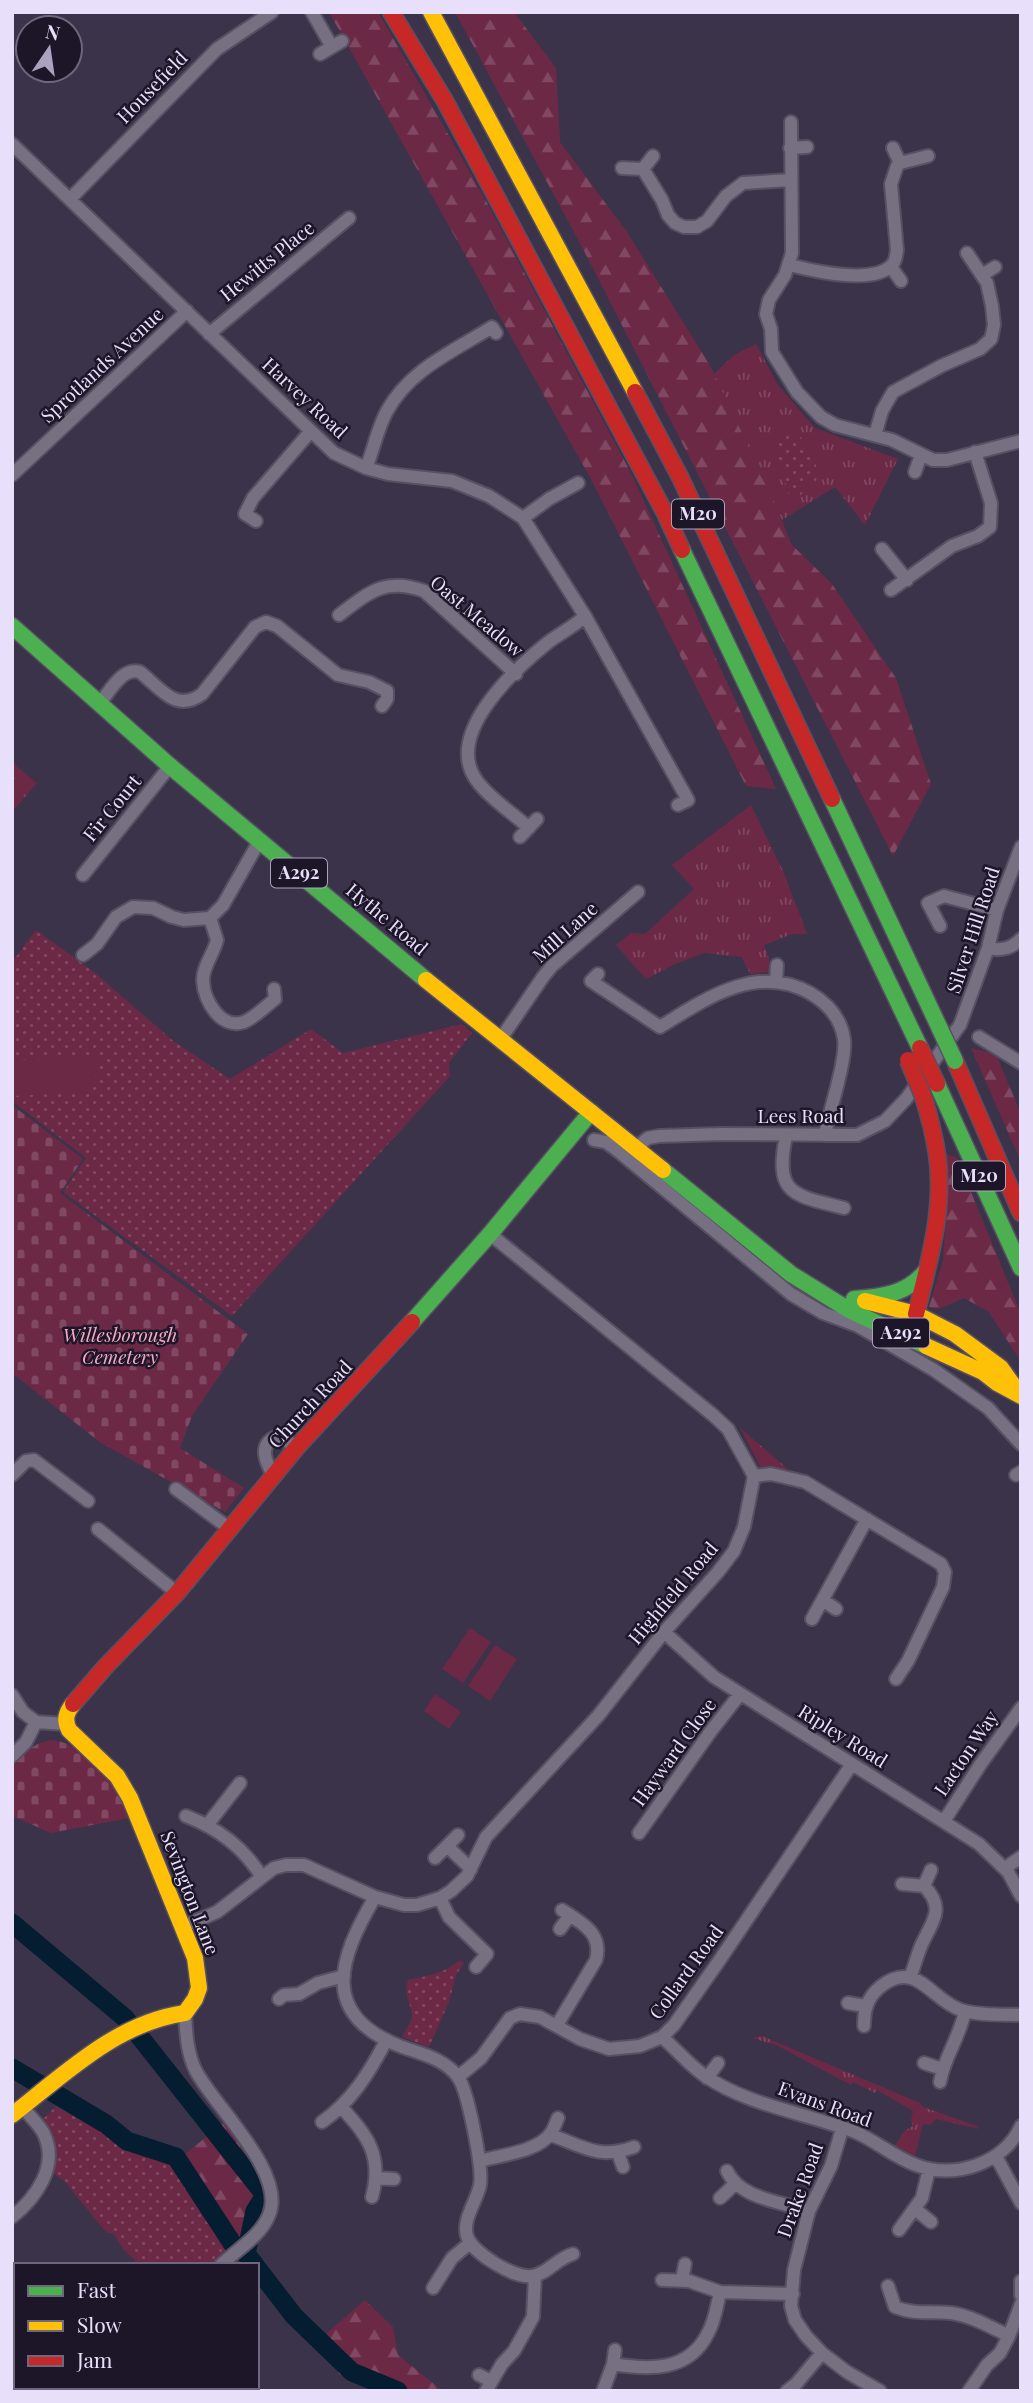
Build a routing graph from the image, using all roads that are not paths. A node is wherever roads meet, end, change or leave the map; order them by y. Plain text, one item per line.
1 (272, 12) edge
2 (312, 12) edge
3 (391, 12) edge
4 (431, 12) edge
5 (320, 54) dead end
6 (791, 122) dead end
7 (12, 144) edge
8 (807, 147) dead end
9 (790, 148) junction
10 (892, 148) dead end
11 (23, 155) junction
12 (653, 156) dead end
13 (928, 156) dead end
14 (900, 163) junction
15 (12, 166) edge
16 (622, 168) dead end
17 (643, 169) junction
18 (791, 180) junction
19 (70, 199) junction
20 (349, 218) dead end
21 (967, 253) dead end
22 (790, 265) junction
23 (891, 267) junction
24 (995, 267) dead end
25 (982, 275) junction
26 (901, 281) dead end
27 (187, 311) junction
28 (496, 333) dead end
29 (209, 334) junction
30 (310, 432) junction
31 (875, 435) junction
32 (1021, 441) edge
33 (975, 452) junction
34 (922, 455) junction
35 (366, 468) junction
36 (915, 472) dead end
37 (12, 475) edge
38 (578, 483) dead end
39 (523, 518) junction
40 (256, 521) dead end
41 (882, 549) dead end
42 (906, 580) junction
43 (891, 590) dead end
44 (339, 615) dead end
45 (585, 616) junction
46 (12, 626) edge
47 (516, 674) junction
48 (100, 703) junction
49 (382, 706) dead end
50 (170, 766) junction
51 (678, 805) dead end
52 (529, 828) dead end
53 (260, 840) junction
54 (1021, 847) edge
55 (83, 875) dead end
56 (638, 892) dead end
57 (997, 909) junction
58 (209, 918) junction
59 (940, 926) dead end
60 (1019, 944) edge
61 (988, 948) junction
62 (83, 955) dead end
63 (777, 965) dead end
64 (598, 974) dead end
65 (776, 982) junction
66 (278, 997) dead end
67 (960, 1025) joint
68 (979, 1037) dead end
69 (500, 1040) junction
70 (914, 1054) junction
71 (1021, 1063) edge
72 (591, 1112) junction
73 (825, 1135) junction
74 (786, 1136) junction
75 (593, 1140) dead end
76 (636, 1147) junction
77 (673, 1188) junction
78 (844, 1208) dead end
79 (1021, 1213) edge
80 (490, 1234) junction
81 (928, 1268) junction
82 (1021, 1268) edge
83 (819, 1291) junction
84 (854, 1299) junction
85 (810, 1306) junction
86 (916, 1314) junction
87 (983, 1372) junction
88 (1021, 1396) edge
89 (1021, 1444) edge
90 (298, 1446) junction
91 (12, 1475) edge
92 (273, 1475) junction
93 (754, 1476) junction
94 (176, 1489) dead end
95 (88, 1501) dead end
96 (867, 1519) junction
97 (98, 1529) dead end
98 (230, 1529) junction
99 (177, 1593) junction
100 (824, 1601) junction
101 (836, 1609) dead end
102 (812, 1619) dead end
103 (664, 1632) junction
104 (908, 1661) junction
105 (921, 1668) dead end
106 (895, 1679) dead end
107 (740, 1694) junction
108 (12, 1695) edge
109 (1021, 1708) edge
110 (36, 1722) junction
111 (66, 1724) junction
112 (12, 1756) edge
113 (852, 1764) junction
114 (240, 1783) dead end
115 (186, 1816) dead end
116 (944, 1821) junction
117 (208, 1825) junction
118 (639, 1833) dead end
119 (458, 1835) dead end
120 (447, 1846) junction
121 (1021, 1857) edge
122 (435, 1858) dead end
123 (471, 1868) junction
124 (1005, 1868) junction
125 (931, 1870) dead end
126 (262, 1877) junction
127 (902, 1884) dead end
128 (924, 1886) junction
129 (1021, 1896) edge
130 (375, 1898) junction
131 (440, 1898) junction
132 (182, 1927) junction
133 (560, 1928) dead end
134 (476, 1967) dead end
135 (344, 1976) junction
136 (910, 1978) junction
137 (279, 1999) dead end
138 (848, 2003) dead end
139 (865, 2006) junction
140 (965, 2011) junction
141 (185, 2013) junction
142 (1021, 2015) edge
143 (557, 2025) junction
144 (864, 2026) dead end
145 (662, 2037) junction
146 (386, 2041) junction
147 (718, 2063) dead end
148 (924, 2063) dead end
149 (458, 2077) junction
150 (707, 2078) junction
151 (341, 2108) junction
152 (17, 2111) edge
153 (558, 2118) dead end
154 (322, 2122) dead end
155 (1021, 2126) edge
156 (842, 2129) junction
157 (551, 2135) junction
158 (634, 2147) dead end
159 (618, 2153) junction
160 (994, 2158) junction
161 (480, 2161) junction
162 (623, 2167) dead end
163 (929, 2169) junction
164 (727, 2171) dead end
165 (376, 2178) junction
166 (394, 2179) dead end
167 (735, 2184) junction
168 (372, 2197) dead end
169 (720, 2198) dead end
170 (1021, 2203) edge
171 (915, 2209) junction
172 (809, 2211) junction
173 (12, 2217) edge
174 (931, 2222) dead end
175 (899, 2230) dead end
176 (470, 2243) junction
177 (573, 2254) dead end
178 (223, 2263) edge
179 (685, 2263) dead end
180 (535, 2276) junction
181 (662, 2280) dead end
182 (682, 2280) junction
183 (1021, 2281) edge
184 (888, 2286) dead end
185 (433, 2288) dead end
186 (720, 2292) junction
187 (793, 2294) junction
188 (1021, 2295) edge
189 (1021, 2304) edge
190 (895, 2307) junction
191 (887, 2318) dead end
192 (1009, 2336) junction
193 (615, 2350) dead end
194 (822, 2353) junction
195 (613, 2364) junction
196 (479, 2375) dead end
197 (488, 2386) edge
198 (603, 2390) edge
199 (787, 2391) edge
200 (880, 2391) edge
201 (969, 2391) edge

1 - 19 street, Housefield
2 - 5 street
3 - 70 main road, M20
4 - 79 main road, M20, bridge
6 - 9 street
7 - 11 street, Harvey Road
8 - 9 street
9 - 18 street
10 - 14 street
11 - 15 street
11 - 19 street, Harvey Road
12 - 17 street
13 - 14 street
14 - 23 street
16 - 17 street
17 - 18 street
18 - 22 street
19 - 27 street, Harvey Road
20 - 29 street, Hewitts Place
21 - 25 street
22 - 23 street
22 - 31 street
23 - 26 street
24 - 25 street
25 - 31 street
27 - 29 street, Harvey Road
27 - 37 street, Sprotlands Avenue
28 - 35 street
29 - 30 street, Harvey Road
30 - 35 street, Harvey Road
30 - 40 street
31 - 34 street
32 - 33 street
33 - 34 street
33 - 42 street
34 - 36 street
35 - 39 street, Harvey Road
38 - 39 street
39 - 45 street, Harvey Road
41 - 42 street
42 - 43 street
44 - 47 street, Oast Meadow
45 - 47 street
45 - 51 street, Harvey Road
46 - 48 main road, Hythe Road / A292
47 - 52 street
48 - 49 street
48 - 50 main road, Hythe Road / A292
50 - 53 main road, Hythe Road / A292
50 - 55 street, Fir Court
53 - 58 street
53 - 69 main road, Hythe Road / A292
54 - 57 street, Silver Hill Road
56 - 69 street, Mill Lane
57 - 59 street
57 - 61 street, Silver Hill Road
58 - 62 street
58 - 66 street
60 - 61 street
61 - 67 street, Silver Hill Road
63 - 65 street
64 - 65 street
65 - 73 street
67 - 73 street, Lees Road
68 - 71 street
69 - 72 main road, Hythe Road / A292
70 - 81 main road, M20, bridge
70 - 82 main road, M20, bridge
72 - 76 main road, Hythe Road / A292
72 - 80 main road, Church Road
73 - 74 street, Lees Road
74 - 76 street, Lees Road
74 - 78 street
75 - 77 street, Hythe Road
76 - 77 main road, Hythe Road / A292
77 - 83 main road, Hythe Road / A292
77 - 85 street, Hythe Road
80 - 90 main road, Church Road
80 - 93 street
81 - 84 main road
81 - 86 main road, M20
83 - 84 main road, Hythe Road / A292
83 - 85 street
83 - 87 main road, Hythe Road / A292
84 - 86 main road, Hythe Road / A292
85 - 89 street, Hythe Road
86 - 87 main road
86 - 88 main road, Hythe Road / A292
87 - 88 main road, Hythe Road / A292
90 - 92 main road, Church Road
90 - 92 street
91 - 95 street
92 - 98 main road, Church Road
93 - 96 street
93 - 103 street, Highfield Road
94 - 98 street
96 - 100 street
96 - 104 street
97 - 99 street
98 - 99 main road, Church Road
99 - 111 main road, Church Road
100 - 101 street
100 - 102 street
103 - 107 street, Ripley Road
103 - 123 street, Highfield Road
104 - 105 street
104 - 106 street
107 - 113 street, Ripley Road
107 - 118 street, Hayward Close
108 - 110 street
109 - 116 street, Lacton Way
110 - 111 street
110 - 112 street
111 - 132 main road, Sevington Lane
113 - 116 street, Ripley Road
113 - 145 street, Collard Road
114 - 117 street
115 - 117 street
116 - 124 street, Ripley Road
117 - 126 street
119 - 120 street
120 - 122 street
120 - 123 street
121 - 124 street
123 - 131 street, Highfield Road
124 - 129 street, Ripley Road
125 - 128 street
126 - 130 street, Highfield Road
126 - 132 street, Highfield Road
127 - 128 street
128 - 136 street
130 - 131 street, Highfield Road
130 - 135 street
131 - 134 street
132 - 141 main road, Sevington Lane
133 - 143 street
135 - 137 street
135 - 146 street
136 - 139 street
136 - 140 street
138 - 139 street
139 - 144 street
140 - 142 street
140 - 148 street
141 - 152 main road
141 - 178 street, Sevington Lane
143 - 145 street, Collard Road
143 - 149 street, Collard Road
145 - 150 street, Evans Road
146 - 149 street
146 - 151 street
147 - 150 street
149 - 161 street
150 - 156 street, Evans Road
151 - 154 street
151 - 165 street
152 - 173 street
153 - 157 street
155 - 160 street
156 - 163 street, Evans Road
156 - 172 street, Drake Road
157 - 159 street
157 - 161 street
158 - 159 street
159 - 162 street
160 - 163 street, Evans Road
160 - 170 street
161 - 176 street
163 - 171 street
164 - 167 street
165 - 166 street
165 - 168 street
167 - 169 street
167 - 172 street
171 - 174 street
171 - 175 street
172 - 187 street, Drake Road
176 - 180 street
176 - 185 street
177 - 180 street
179 - 182 street
180 - 197 street
181 - 182 street
182 - 186 street
183 - 188 street
184 - 190 street
186 - 187 street
186 - 195 street
187 - 194 street, Drake Road
189 - 192 street
190 - 191 street
190 - 192 street
192 - 201 street
193 - 195 street
194 - 199 street
194 - 200 street, Drake Road
195 - 198 street
196 - 197 street

